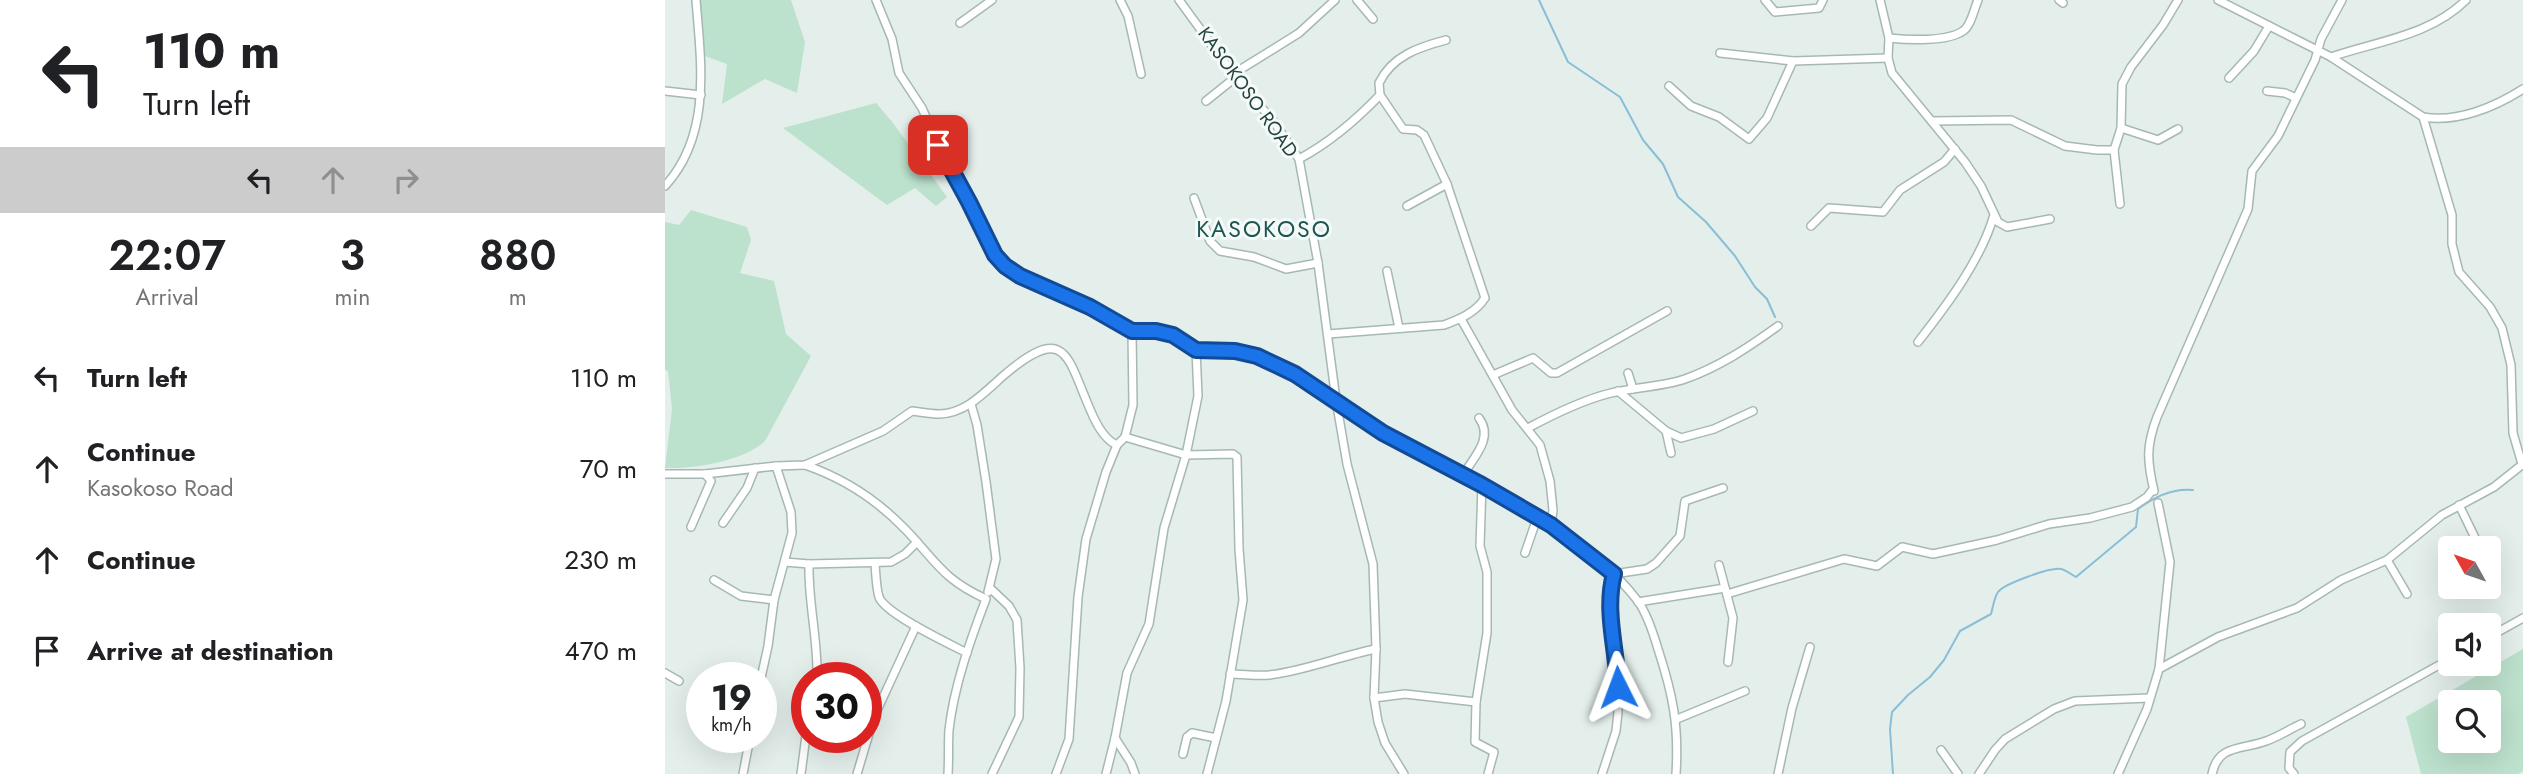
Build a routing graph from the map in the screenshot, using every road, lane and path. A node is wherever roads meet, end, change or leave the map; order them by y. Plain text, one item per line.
1 (696, 0) edge
2 (876, 0) edge
3 (992, 0) edge
4 (1120, 0) edge
5 (1179, 0) edge
6 (1335, 0) edge
7 (1357, 0) edge
8 (1765, 0) edge
9 (1823, 0) edge
10 (1880, 0) edge
11 (1978, 0) edge
12 (2178, 0) edge
13 (2218, 0) edge
14 (2342, 0) edge
15 (2466, 0) edge
16 (1373, 19) dead end
17 (960, 23) dead end
18 (2269, 26) junction
19 (1889, 38) junction
20 (1446, 40) dead end
21 (2317, 50) junction
22 (1720, 53) dead end
23 (2331, 57) junction
24 (1888, 58) junction
25 (1793, 61) junction
26 (1141, 74) dead end
27 (1235, 75) junction
28 (2229, 78) dead end
29 (1668, 86) dead end
30 (2523, 89) edge
31 (665, 91) edge
32 (2267, 91) dead end
33 (701, 95) junction
34 (1380, 95) junction
35 (2297, 98) junction
36 (1206, 101) dead end
37 (2423, 117) junction
38 (1932, 121) junction
39 (2121, 128) junction
40 (2178, 129) dead end
41 (1955, 149) junction
42 (2114, 149) junction
43 (1299, 159) junction
44 (1447, 184) junction
45 (665, 186) edge
46 (1194, 198) dead end
47 (2120, 204) dead end
48 (1407, 206) dead end
49 (1993, 215) junction
50 (2050, 219) dead end
51 (1811, 226) dead end
52 (1318, 263) junction
53 (1387, 271) dead end
54 (1667, 311) dead end
55 (1461, 319) junction
56 (1778, 326) dead end
57 (1399, 328) junction
58 (1132, 331) junction
59 (1328, 334) junction
60 (1918, 342) dead end
61 (1196, 350) junction
62 (1627, 373) dead end
63 (1493, 375) junction
64 (1633, 389) junction
65 (1618, 391) junction
66 (1336, 400) junction
67 (971, 404) junction
68 (1753, 411) dead end
69 (1479, 418) dead end
70 (1528, 428) junction
71 (1666, 431) junction
72 (1125, 438) junction
73 (1117, 445) junction
74 (1671, 453) dead end
75 (1186, 455) junction
76 (2522, 464) edge
77 (805, 465) junction
78 (776, 466) junction
79 (755, 468) junction
80 (665, 474) edge
81 (705, 474) junction
82 (1463, 475) junction
83 (1482, 485) junction
84 (1723, 488) dead end
85 (2158, 503) dead end
86 (2459, 505) junction
87 (1537, 518) junction
88 (723, 523) dead end
89 (1551, 525) junction
90 (691, 527) dead end
91 (2474, 536) edge
92 (917, 542) junction
93 (1525, 553) dead end
94 (2387, 560) junction
95 (785, 562) junction
96 (810, 564) junction
97 (875, 564) junction
98 (1719, 565) dead end
99 (1614, 574) junction
100 (714, 580) dead end
101 (990, 588) junction
102 (1726, 591) junction
103 (2407, 594) dead end
104 (986, 599) junction
105 (774, 600) junction
106 (1638, 602) junction
107 (2523, 618) edge
108 (916, 626) junction
109 (2501, 631) edge
110 (1810, 647) dead end
111 (1376, 649) junction
112 (967, 653) junction
113 (765, 662) edge
114 (816, 662) edge
115 (1728, 663) dead end
116 (2438, 666) edge
117 (2159, 668) junction
118 (665, 673) edge
119 (1230, 674) junction
120 (679, 681) dead end
121 (1745, 691) dead end
122 (1374, 698) junction
123 (2150, 698) junction
124 (1476, 702) junction
125 (1677, 719) junction
126 (2301, 724) dead end
127 (1115, 738) junction
128 (1216, 738) junction
129 (1941, 750) dead end
130 (747, 753) edge
131 (804, 753) edge
132 (1183, 754) dead end
133 (743, 774) edge
134 (801, 774) edge
135 (857, 774) edge
136 (948, 774) edge
137 (992, 774) edge
138 (1056, 774) edge
139 (1106, 774) edge
140 (1135, 774) edge
141 (1207, 774) edge
142 (1404, 774) edge
143 (1488, 774) edge
144 (1602, 774) edge
145 (1676, 774) edge
146 (1778, 774) edge
147 (1958, 774) edge
148 (1979, 774) edge
149 (2117, 774) edge
150 (2212, 774) edge
151 (2294, 774) edge

1 - 33 street
2 - 58 street
3 - 17 street
4 - 26 street
5 - 27 street, KASOKOSO ROAD
6 - 27 street
7 - 16 street
8 - 9 street
10 - 19 street
11 - 19 street
12 - 39 street
13 - 18 street
14 - 21 street
15 - 23 street
18 - 21 street
18 - 28 street
19 - 24 street
20 - 34 street
21 - 23 street
21 - 35 street
22 - 25 street
23 - 37 street
24 - 25 street
24 - 38 street
25 - 29 street
27 - 36 street
27 - 43 street, KASOKOSO ROAD
30 - 37 street
31 - 33 street
32 - 35 street
33 - 45 street
34 - 43 street
34 - 44 street
35 - 102 street
37 - 76 street
38 - 41 street
38 - 42 street
39 - 40 street
39 - 42 street
41 - 49 street
41 - 51 street
42 - 47 street
43 - 52 street, KASOKOSO ROAD
44 - 48 street
44 - 55 street
46 - 52 street
49 - 50 street
49 - 60 street
52 - 59 street, KASOKOSO ROAD
53 - 57 street
54 - 63 street
55 - 57 street
55 - 63 street
56 - 64 street
57 - 59 street
58 - 61 street
58 - 72 street
59 - 66 street, KASOKOSO ROAD
61 - 66 street
61 - 75 street
62 - 64 street
63 - 70 street
64 - 65 street
65 - 70 street
65 - 71 street
66 - 82 street
66 - 111 street, KASOKOSO ROAD
67 - 73 street
67 - 77 street
67 - 101 street
68 - 71 street
69 - 82 street
70 - 89 street
71 - 74 street
72 - 73 street
72 - 75 street
73 - 138 street
75 - 119 street
75 - 127 street
76 - 86 street
77 - 78 street
77 - 92 street
78 - 79 street
78 - 95 street
79 - 81 street
79 - 88 street
80 - 81 street
81 - 90 street
82 - 83 street
83 - 87 street
83 - 124 street
84 - 99 street
85 - 117 street
86 - 91 street
86 - 94 street
87 - 89 street
87 - 93 street
89 - 99 street
92 - 97 street
92 - 104 street
94 - 103 street
94 - 117 street
95 - 96 street
95 - 105 street
96 - 97 street
96 - 114 street
97 - 108 street
98 - 102 street
99 - 106 street
99 - 144 street
100 - 105 street
101 - 104 street
101 - 137 street
102 - 106 street
102 - 115 street
104 - 112 street
105 - 113 street
106 - 125 street
107 - 109 street
108 - 112 street
108 - 135 street
110 - 146 street
111 - 119 street
111 - 122 street, KASOKOSO ROAD
112 - 136 street
116 - 151 street
117 - 123 street
118 - 120 street
119 - 128 street
121 - 125 street
122 - 124 street
122 - 142 street, KASOKOSO ROAD
123 - 148 street
123 - 149 street
124 - 143 street
125 - 145 street
126 - 150 street
127 - 139 street
127 - 140 street
128 - 132 street
128 - 141 street
129 - 147 street
130 - 133 street
131 - 134 street

